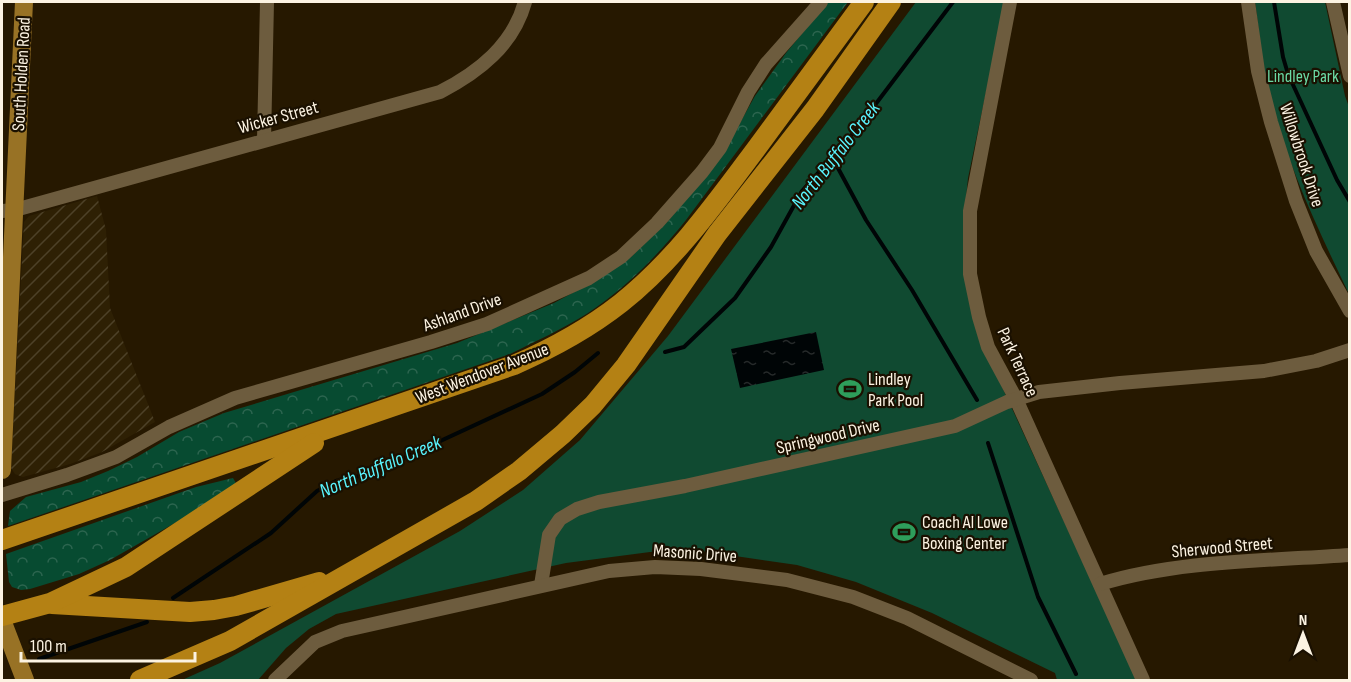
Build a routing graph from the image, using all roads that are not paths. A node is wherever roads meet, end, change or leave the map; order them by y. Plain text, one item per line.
1 (24, 2) edge
2 (267, 2) edge
3 (525, 2) edge
4 (821, 2) edge
5 (864, 2) edge
6 (891, 2) edge
7 (1010, 2) edge
8 (1248, 2) edge
9 (1334, 7) edge
10 (1350, 12) edge
11 (1350, 76) edge
12 (264, 140) junction
13 (8, 211) edge
14 (1350, 311) edge
15 (1350, 350) edge
16 (1016, 399) junction
17 (345, 424) junction
18 (2, 470) edge
19 (2, 495) edge
20 (2, 540) edge
21 (1350, 555) edge
22 (346, 574) junction
23 (1100, 584) junction
24 (541, 585) junction
25 (50, 603) junction
26 (2, 616) edge
27 (2, 621) edge
28 (25, 681) edge
29 (141, 681) edge
30 (274, 681) edge
31 (1031, 681) edge
32 (1143, 681) edge

1 - 13 main road, South Holden Road
2 - 12 street
3 - 12 street, Wicker Street
4 - 19 street, Ashland Drive
5 - 17 highway, West Wendover Avenue
6 - 22 highway
7 - 16 street, Park Terrace
8 - 14 street, Willowbrook Drive
9 - 10 street
9 - 11 street
12 - 13 street, Wicker Street
13 - 18 main road, South Holden Road
15 - 16 street, Springwood Drive
16 - 23 street, Park Terrace
16 - 24 street, Springwood Drive
17 - 20 highway, West Wendover Avenue
17 - 25 highway
21 - 23 street, Sherwood Street
22 - 25 highway
22 - 29 highway
23 - 32 street, Park Terrace
24 - 30 street, Masonic Drive
24 - 31 street, Masonic Drive
25 - 26 highway
27 - 28 main road

